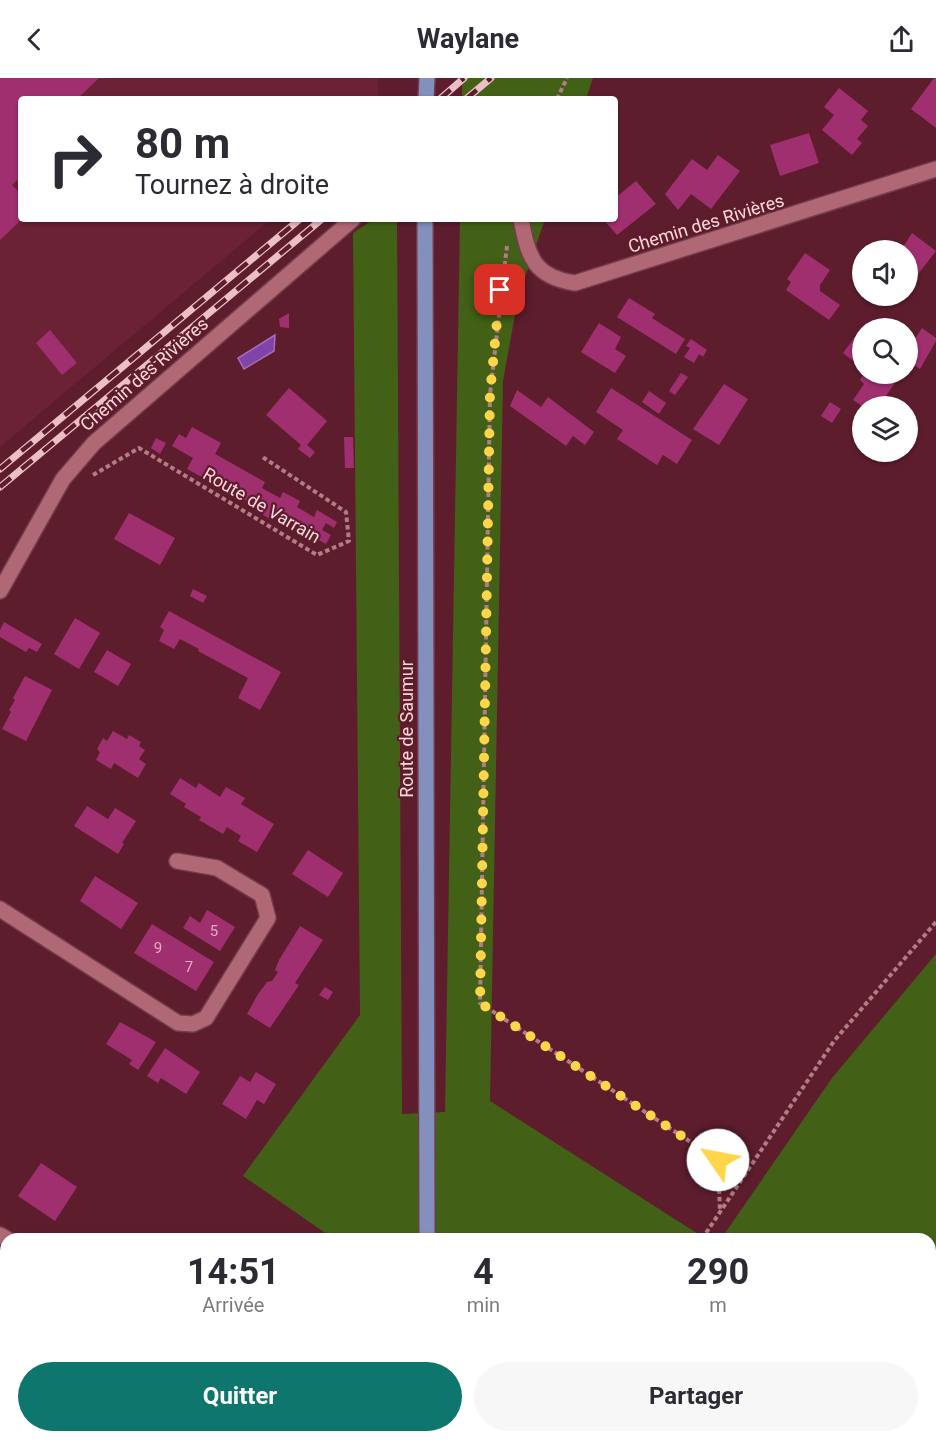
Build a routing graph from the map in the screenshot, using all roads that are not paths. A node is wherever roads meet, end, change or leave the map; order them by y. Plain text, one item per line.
1 (427, 78) edge
2 (426, 96) edge
3 (936, 169) edge
4 (350, 222) edge
5 (425, 222) edge
6 (522, 222) edge
7 (0, 591) edge
8 (177, 861) dead end
9 (0, 909) edge
10 (427, 1233) edge

1 - 2 main road
3 - 6 street, Chemin des Rivières
4 - 7 street, Chemin des Rivières
5 - 10 main road, Route de Saumur
8 - 9 street

